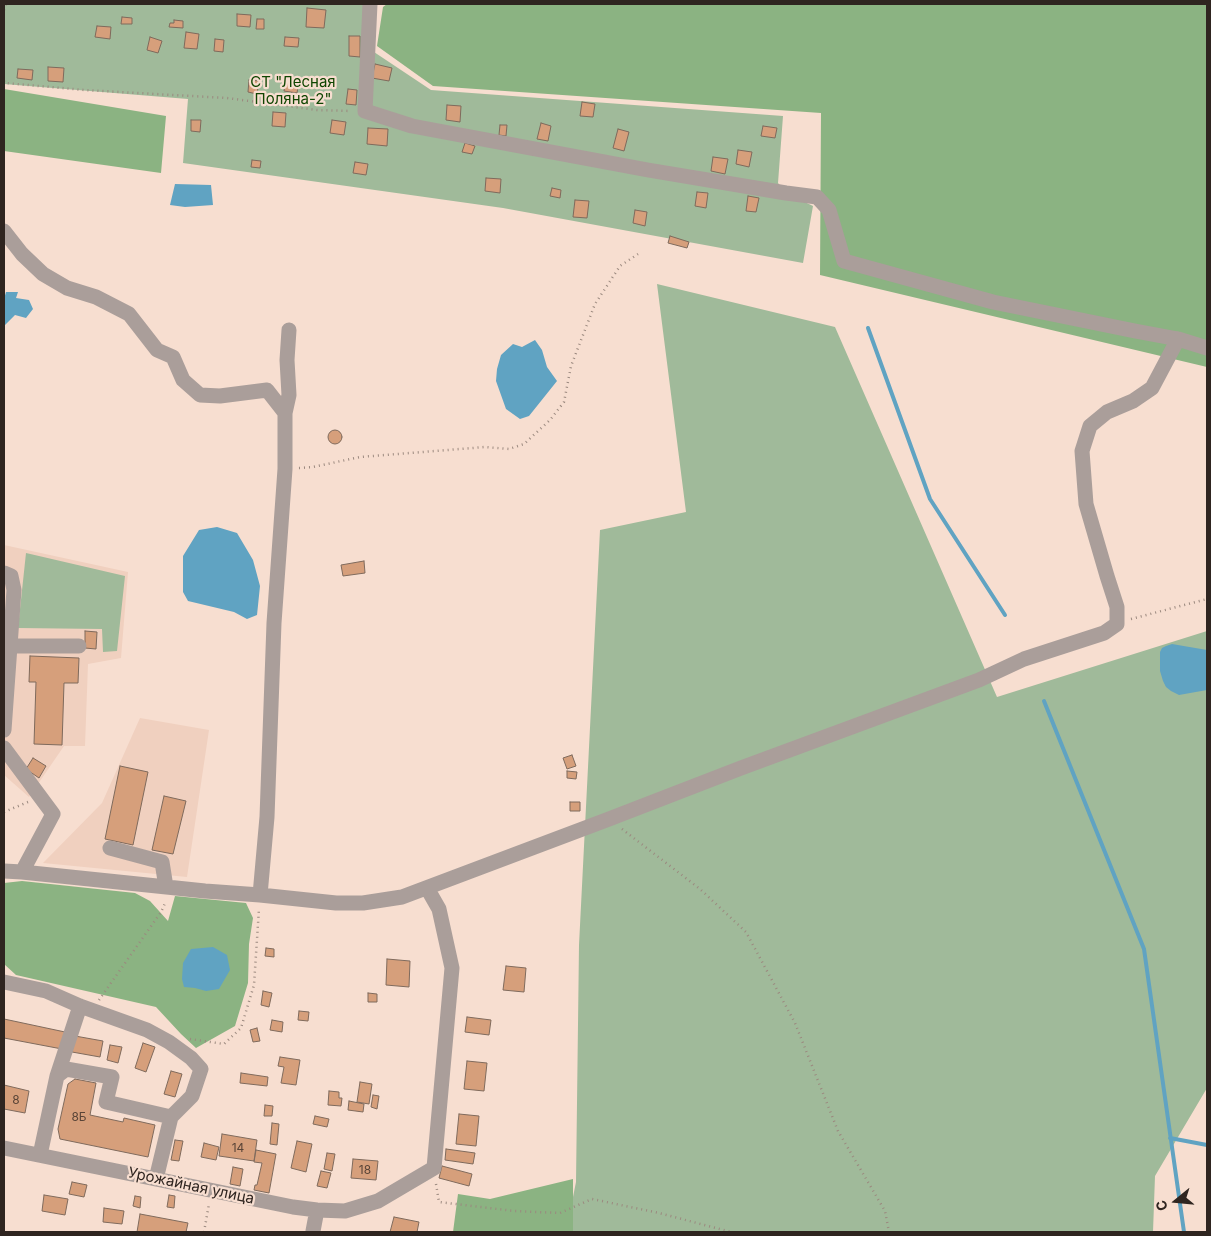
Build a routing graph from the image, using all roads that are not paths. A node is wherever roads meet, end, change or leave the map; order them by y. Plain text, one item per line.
1 (370, 4) edge
2 (4, 231) edge
3 (288, 330) dead end
4 (1178, 339) junction
5 (1207, 348) edge
6 (285, 414) junction
7 (4, 573) edge
8 (10, 646) junction
9 (79, 646) dead end
10 (4, 730) edge
11 (4, 748) edge
12 (110, 848) dead end
13 (4, 872) edge
14 (22, 872) junction
15 (169, 888) junction
16 (427, 888) junction
17 (260, 895) junction
18 (4, 982) edge
19 (86, 1008) junction
20 (57, 1076) junction
21 (171, 1116) junction
22 (4, 1148) edge
23 (40, 1156) junction
24 (156, 1179) junction
25 (317, 1210) junction
26 (313, 1231) edge

1 - 4 street
2 - 6 street
3 - 6 street
4 - 5 street
4 - 16 street
6 - 17 street
7 - 8 street
8 - 9 street
8 - 10 street
11 - 14 street
12 - 15 street
13 - 14 street
14 - 15 street
15 - 17 street
16 - 17 street
16 - 25 street, Урожайная улица
18 - 19 street
19 - 20 street
19 - 21 street
20 - 21 street
20 - 23 street
21 - 24 street
22 - 23 street, Урожайная улица
23 - 24 street, Урожайная улица
24 - 25 street, Урожайная улица
25 - 26 street

